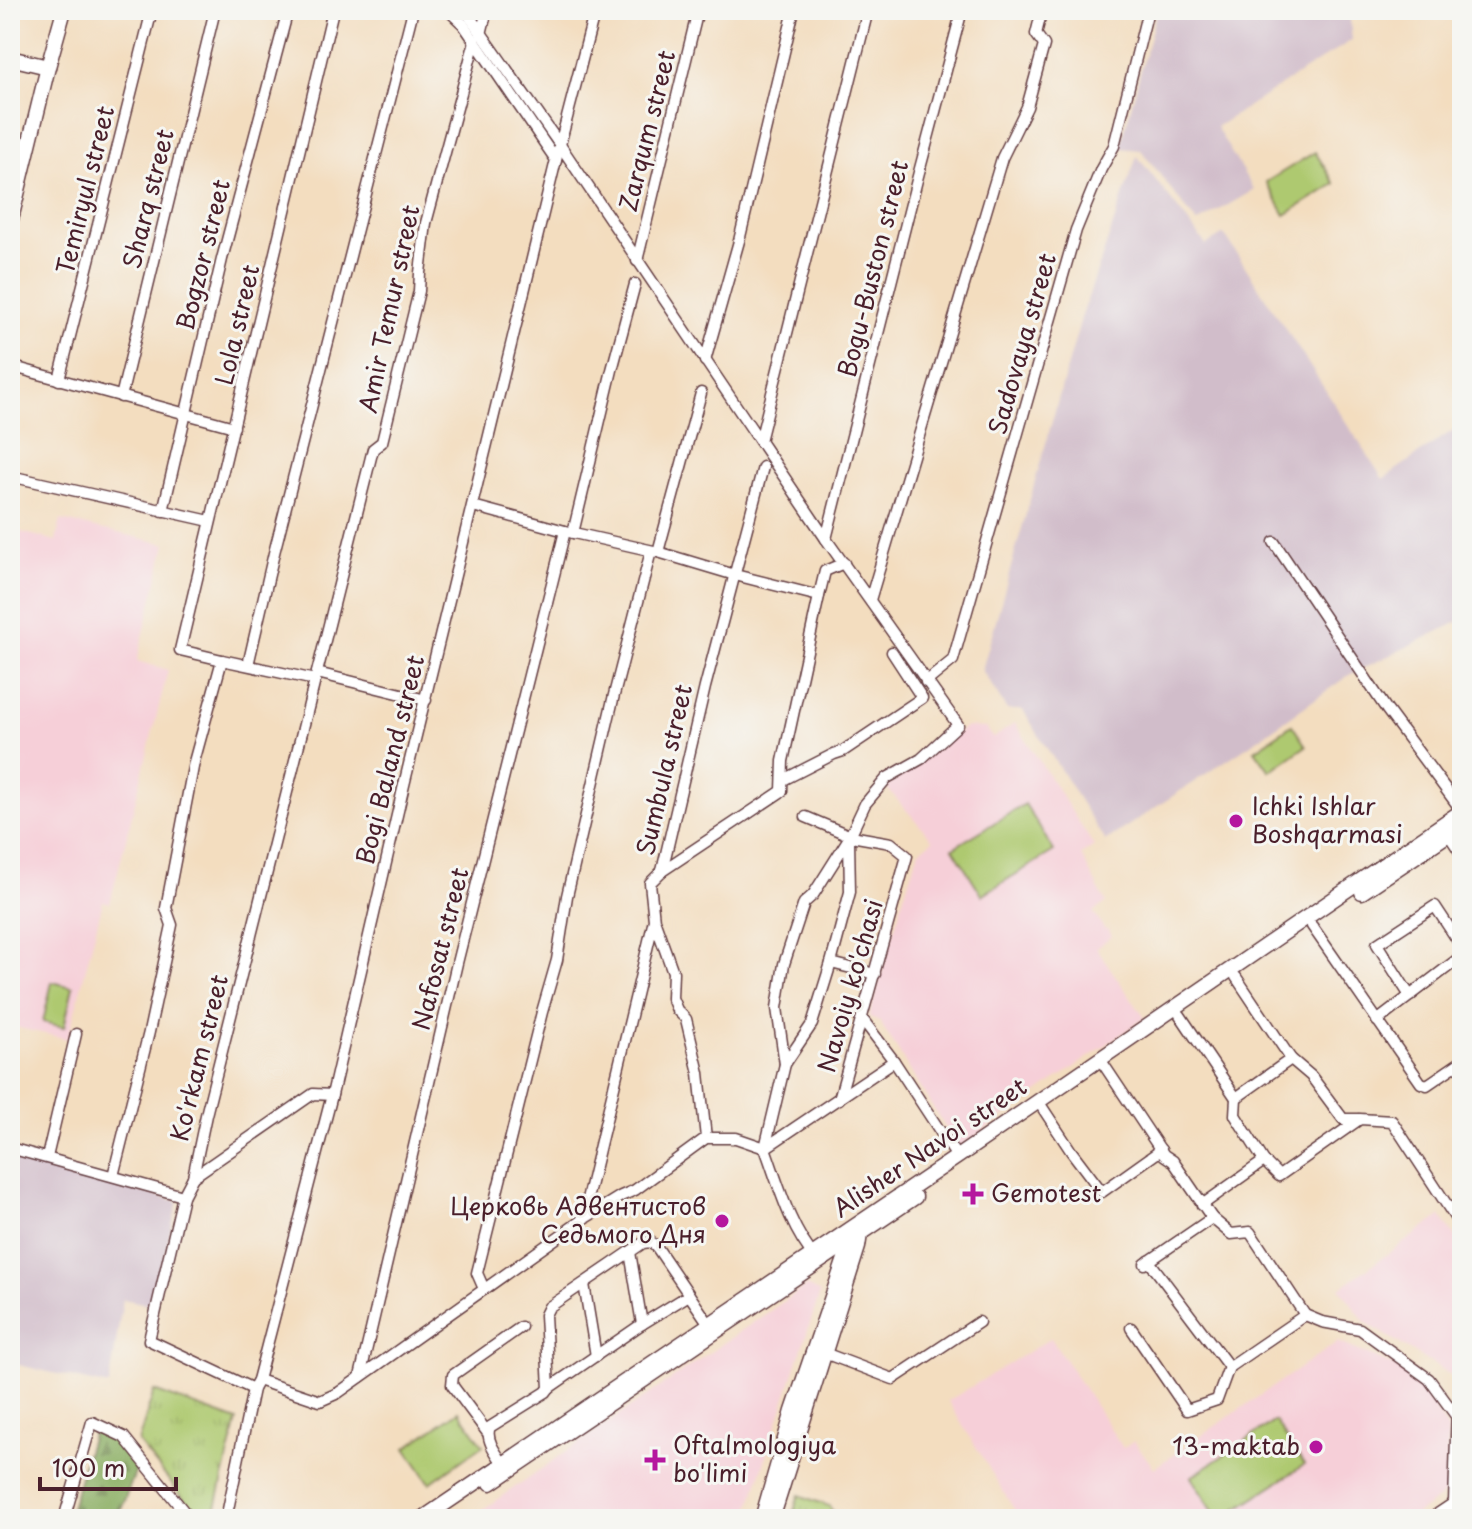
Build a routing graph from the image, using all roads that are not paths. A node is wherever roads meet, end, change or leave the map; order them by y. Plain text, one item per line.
1 (64, 10) edge
2 (152, 10) edge
3 (215, 10) edge
4 (288, 10) edge
5 (333, 10) edge
6 (413, 10) edge
7 (448, 10) edge
8 (465, 10) edge
9 (487, 10) edge
10 (595, 10) edge
11 (698, 10) edge
12 (794, 10) edge
13 (868, 10) edge
14 (962, 10) edge
15 (1042, 10) edge
16 (1148, 10) edge
17 (478, 38) junction
18 (10, 58) edge
19 (48, 67) junction
20 (560, 145) junction
21 (556, 160) junction
22 (10, 223) edge
23 (637, 261) junction
24 (635, 284) dead end
25 (705, 361) junction
26 (10, 366) edge
27 (59, 380) junction
28 (701, 393) dead end
29 (121, 397) junction
30 (185, 415) junction
31 (234, 427) junction
32 (760, 441) junction
33 (763, 467) dead end
34 (10, 476) edge
35 (473, 506) junction
36 (163, 511) junction
37 (210, 521) junction
38 (569, 532) junction
39 (826, 539) junction
40 (1274, 542) dead end
41 (654, 552) junction
42 (844, 563) junction
43 (735, 575) junction
44 (819, 596) junction
45 (870, 600) junction
46 (892, 652) dead end
47 (222, 660) junction
48 (248, 665) junction
49 (316, 677) junction
50 (926, 682) junction
51 (426, 700) junction
52 (783, 780) junction
53 (1462, 811) edge
54 (806, 817) dead end
55 (1456, 829) edge
56 (850, 837) junction
57 (1462, 851) edge
58 (662, 871) junction
59 (654, 920) junction
60 (1312, 926) junction
61 (1462, 947) edge
62 (1462, 956) edge
63 (831, 963) junction
64 (875, 974) junction
65 (1236, 977) junction
66 (1410, 996) junction
67 (1180, 1015) junction
68 (863, 1020) junction
69 (1377, 1021) junction
70 (76, 1034) dead end
71 (1291, 1059) junction
72 (894, 1061) junction
73 (1462, 1061) edge
74 (1103, 1063) junction
75 (785, 1064) junction
76 (332, 1095) junction
77 (1236, 1098) junction
78 (839, 1099) junction
79 (1041, 1105) junction
80 (1360, 1119) junction
81 (706, 1138) junction
82 (10, 1148) edge
83 (765, 1148) junction
84 (1161, 1150) junction
85 (47, 1157) junction
86 (957, 1157) junction
87 (1264, 1161) junction
88 (113, 1176) junction
89 (193, 1177) junction
90 (183, 1196) junction
91 (1202, 1205) junction
92 (1212, 1218) junction
93 (582, 1220) junction
94 (1462, 1228) edge
95 (854, 1232) junction
96 (630, 1252) junction
97 (814, 1261) junction
98 (836, 1282) junction
99 (584, 1284) junction
100 (484, 1289) junction
101 (689, 1295) junction
102 (1305, 1315) junction
103 (979, 1322) dead end
104 (642, 1324) junction
105 (521, 1327) dead end
106 (711, 1328) junction
107 (1131, 1328) dead end
108 (818, 1351) junction
109 (596, 1356) junction
110 (1229, 1367) junction
111 (360, 1377) junction
112 (256, 1385) junction
113 (549, 1388) junction
114 (1462, 1402) edge
115 (1459, 1420) edge
116 (487, 1432) junction
117 (506, 1467) junction
118 (64, 1519) edge
119 (190, 1519) edge
120 (226, 1519) edge
121 (422, 1519) edge
122 (438, 1519) edge
123 (762, 1519) edge
124 (772, 1519) edge
125 (1430, 1519) edge

1 - 19 main road
2 - 27 street, Temiryul street
3 - 29 street, Sharq street
4 - 30 street, Bogzor street
5 - 31 street, Lola street
6 - 48 street
7 - 17 street
8 - 17 street
9 - 17 street, Amir Temur street
10 - 20 street, Bogi Baland street
11 - 23 street, Zarqum street
12 - 25 street
13 - 32 street
14 - 39 street, Bogu-Buston street
15 - 45 street
16 - 50 street, Sadovaya street
17 - 20 street
17 - 21 street
17 - 49 street, Amir Temur street
18 - 19 main road
19 - 22 main road
20 - 21 street, Bogi Baland street
20 - 23 street
21 - 35 street, Bogi Baland street
23 - 25 street
24 - 38 street, Nafosat street
25 - 32 street
26 - 27 street
27 - 29 street
28 - 41 street
29 - 30 street
30 - 31 street
30 - 36 street, Bogzor street
31 - 37 street, Lola street
32 - 39 street
33 - 43 street, Sumbula street
34 - 36 street
35 - 38 street
35 - 51 street, Bogi Baland street
36 - 37 street
37 - 47 street, Lola street
38 - 41 street
38 - 111 street, Nafosat street
39 - 42 street
40 - 53 street
41 - 43 street
41 - 100 street
42 - 44 street
42 - 45 street
43 - 44 street
43 - 58 street, Sumbula street
44 - 52 street
45 - 50 street
46 - 52 street
47 - 48 street
47 - 88 street
48 - 49 street
49 - 51 street
49 - 89 street, Ko'rkam street
50 - 56 street
51 - 76 street, Bogi Baland street
52 - 58 street
53 - 74 main road, Alisher Navoi street
54 - 56 street
55 - 57 main road
55 - 60 main road, Alisher Navoi street
56 - 63 street, Navoiy ko'chasi
56 - 64 street, Navoiy ko'chasi
56 - 75 street
58 - 59 street, Sumbula street
59 - 81 street
59 - 93 street, Sumbula street
60 - 65 main road, Alisher Navoi street
60 - 69 street
61 - 66 street
62 - 66 street
63 - 64 street
63 - 75 street, Navoiy ko'chasi
64 - 68 street, Navoiy ko'chasi
65 - 67 main road, Alisher Navoi street
65 - 71 street
66 - 69 street
67 - 74 main road, Alisher Navoi street
67 - 77 street
68 - 72 street
68 - 78 street, Navoiy ko'chasi
69 - 73 street
70 - 85 street
71 - 77 street
71 - 80 street
72 - 78 street
72 - 86 street
74 - 79 main road, Alisher Navoi street
74 - 84 street
75 - 83 street
76 - 89 street
76 - 112 street, Bogi Baland street
77 - 87 street
78 - 83 street
79 - 84 street
79 - 86 main road, Alisher Navoi street
79 - 95 main road, Alisher Navoi street
80 - 87 street
80 - 94 street
81 - 83 street
81 - 93 street
82 - 85 street
83 - 97 street
84 - 91 street
85 - 88 street
86 - 95 main road, Alisher Navoi street
87 - 91 street
88 - 90 street
89 - 90 street, Ko'rkam street
90 - 112 street, Ko'rkam street
91 - 92 street
92 - 102 street
92 - 110 street
93 - 100 street
95 - 97 main road, Alisher Navoi street
95 - 98 main road
95 - 108 main road
96 - 99 street
96 - 101 street
96 - 104 street
97 - 98 main road
97 - 106 main road, Alisher Navoi street
98 - 108 main road
99 - 109 street
99 - 113 street
100 - 111 street
101 - 104 street
101 - 106 street
102 - 110 street
102 - 115 street
103 - 108 street
104 - 109 street
105 - 116 street
106 - 117 main road, Alisher Navoi street
107 - 110 street
108 - 123 main road
108 - 124 main road
109 - 113 street
111 - 112 street
112 - 120 street, Bogi Baland street
113 - 116 street
114 - 115 street
115 - 125 street
116 - 117 street
117 - 121 main road, Alisher Navoi street
117 - 122 main road, Alisher Navoi street
118 - 119 street

